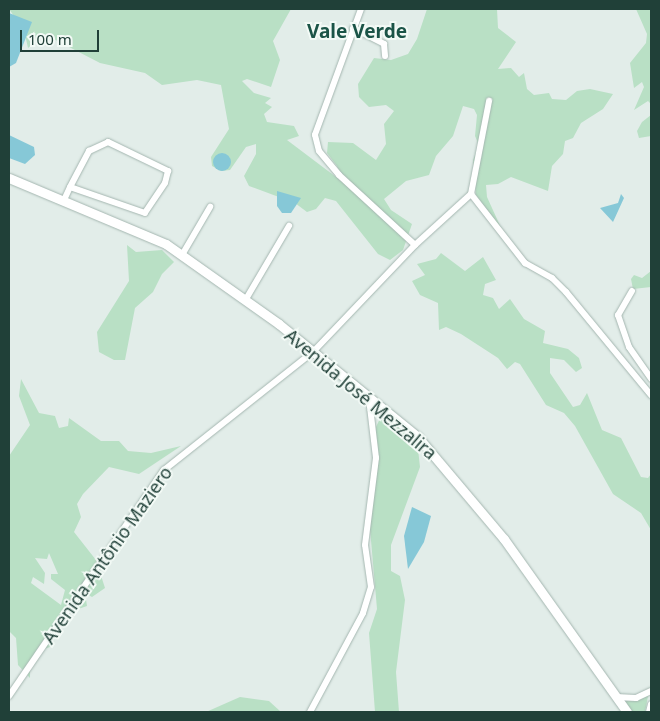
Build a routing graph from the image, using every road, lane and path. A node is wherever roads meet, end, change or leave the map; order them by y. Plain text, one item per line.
1 (361, 9) edge
2 (353, 28) junction
3 (385, 56) dead end
4 (489, 101) dead end
5 (9, 178) edge
6 (70, 188) junction
7 (471, 194) junction
8 (64, 200) junction
9 (210, 207) dead end
10 (289, 226) dead end
11 (415, 245) junction
12 (182, 255) junction
13 (632, 291) dead end
14 (246, 299) junction
15 (313, 352) junction
16 (651, 379) edge
17 (651, 395) edge
18 (369, 398) junction
19 (651, 691) edge
20 (9, 696) edge
21 (616, 697) junction
22 (651, 704) edge
23 (310, 712) edge
24 (627, 712) edge
25 (649, 712) edge

1 - 2 street
2 - 3 street
2 - 11 street
4 - 7 street
5 - 8 main road, Avenida José Mezzalira
6 - 6 street
6 - 8 street
7 - 11 street, Avenida Antônio Maziero
7 - 17 street
8 - 12 main road, Avenida José Mezzalira
9 - 12 street
10 - 14 street
11 - 15 street, Avenida Antônio Maziero
12 - 14 main road, Avenida José Mezzalira
13 - 16 street
14 - 15 main road, Avenida José Mezzalira
15 - 18 main road, Avenida José Mezzalira
15 - 20 street, Avenida Antônio Maziero
18 - 21 main road, Avenida José Mezzalira
18 - 23 street
19 - 21 street
21 - 24 main road, Avenida José Mezzalira
22 - 25 street

